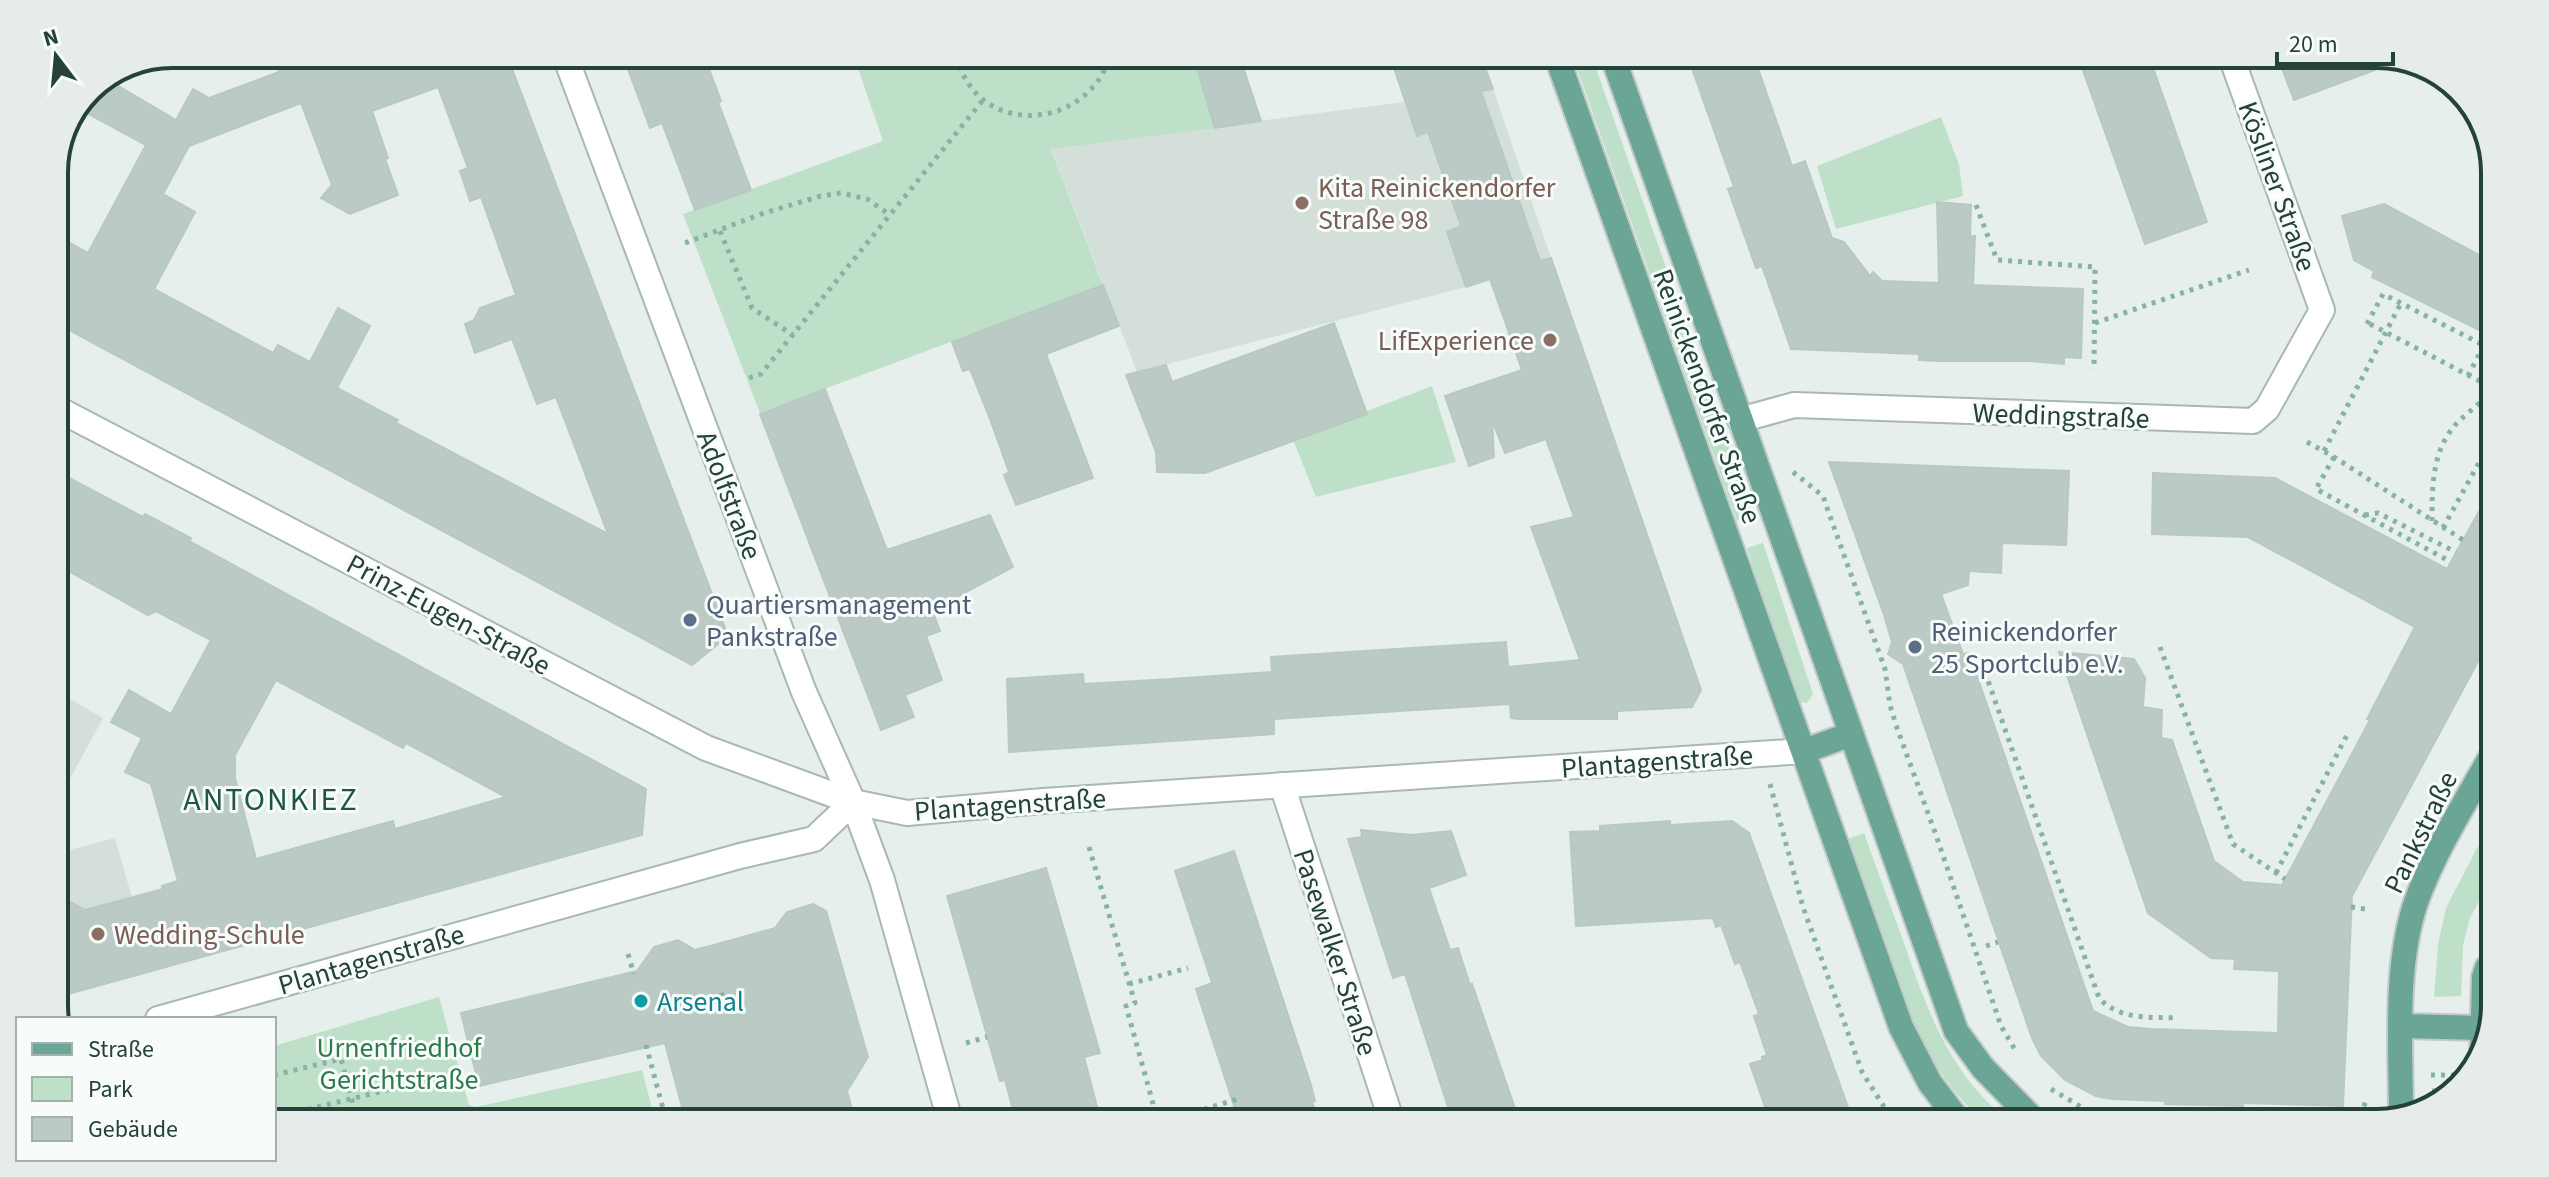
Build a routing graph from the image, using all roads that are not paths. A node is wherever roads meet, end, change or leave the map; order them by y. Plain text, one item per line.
1 (570, 68) edge
2 (1561, 68) edge
3 (1617, 68) edge
4 (2235, 68) edge
5 (2322, 310) joint
6 (68, 414) edge
7 (1740, 420) junction
8 (1851, 734) junction
9 (1805, 751) junction
10 (2481, 775) edge
11 (1282, 785) junction
12 (853, 802) junction
13 (165, 1017) edge
14 (2402, 1026) junction
15 (2478, 1028) edge
16 (2401, 1105) edge
17 (947, 1109) edge
18 (1388, 1109) edge
19 (1950, 1109) edge
20 (2023, 1109) edge

1 - 12 street, Adolfstraße
2 - 9 main road, Reinickendorfer Straße
3 - 7 main road, Reinickendorfer Straße
4 - 5 street, Kösliner Straße
5 - 7 street, Weddingstraße
6 - 12 street, Prinz-Eugen-Straße
7 - 8 main road, Reinickendorfer Straße
8 - 9 main road
8 - 20 main road, Reinickendorfer Straße
9 - 11 street, Plantagenstraße
9 - 19 main road, Reinickendorfer Straße
10 - 14 main road, Pankstraße
11 - 12 street, Plantagenstraße
11 - 18 street, Pasewalker Straße
12 - 13 street, Plantagenstraße
12 - 17 street, Adolfstraße
14 - 15 main road
14 - 16 main road, Pankstraße

